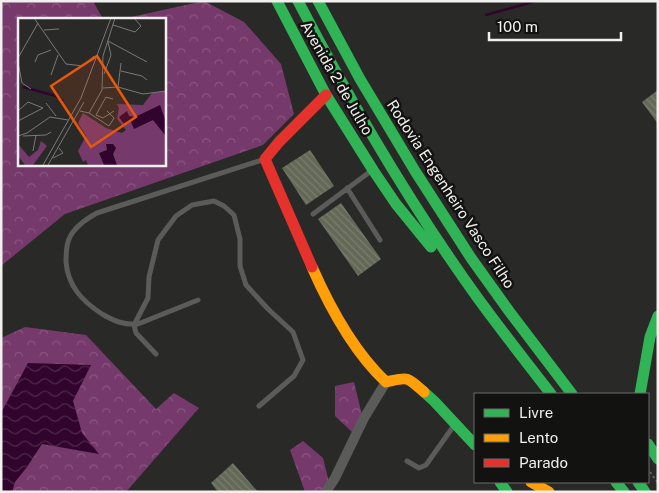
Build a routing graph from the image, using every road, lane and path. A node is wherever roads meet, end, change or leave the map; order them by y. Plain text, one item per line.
1 (277, 1) edge
2 (298, 1) edge
3 (318, 1) edge
4 (326, 94) junction
5 (265, 158) junction
6 (373, 170) junction
7 (347, 188) junction
8 (313, 214) dead end
9 (380, 240) dead end
10 (478, 297) junction
11 (198, 300) dead end
12 (658, 316) edge
13 (134, 324) junction
14 (520, 325) junction
15 (156, 354) dead end
16 (386, 382) junction
17 (550, 393) edge
18 (571, 393) edge
19 (578, 393) edge
20 (640, 393) edge
21 (259, 406) dead end
22 (455, 423) junction
23 (474, 444) edge
24 (649, 446) edge
25 (658, 459) edge
26 (407, 460) dead end
27 (650, 472) dead end
28 (533, 483) edge
29 (658, 483) edge
30 (326, 492) edge
31 (549, 492) edge

1 - 4 main road, Avenida 2 de Julho
2 - 10 main road
3 - 14 main road, Rodovia Engenheiro Vasco Filho
4 - 5 main road
4 - 6 main road, Avenida 2 de Julho
5 - 13 lane
5 - 16 main road
6 - 7 lane
6 - 10 main road, Avenida 2 de Julho
7 - 8 lane
7 - 9 lane
10 - 17 main road
11 - 13 lane
12 - 20 main road
13 - 15 lane
13 - 21 lane
14 - 18 main road, Rodovia Engenheiro Vasco Filho
14 - 19 main road
16 - 22 main road
16 - 30 street
22 - 23 main road
22 - 26 lane
24 - 25 main road
27 - 29 path
28 - 31 main road

